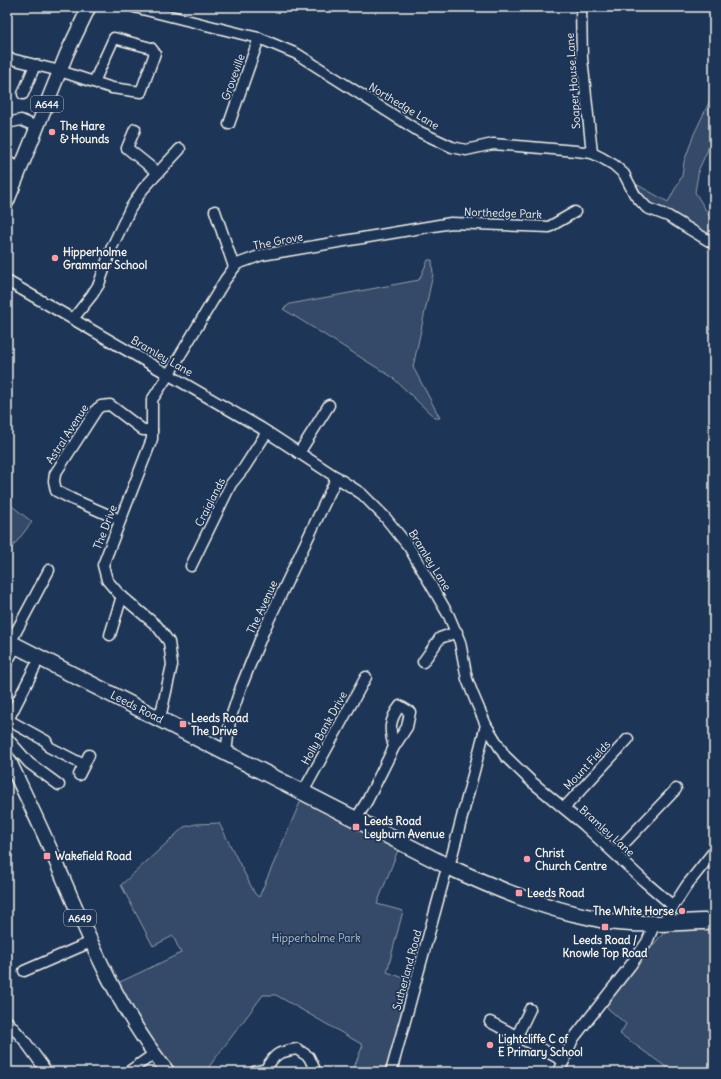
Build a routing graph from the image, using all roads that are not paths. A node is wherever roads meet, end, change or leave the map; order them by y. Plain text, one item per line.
1 (89, 7) edge
2 (134, 7) edge
3 (581, 7) edge
4 (259, 38) junction
5 (7, 58) edge
6 (35, 65) junction
7 (60, 71) junction
8 (94, 82) junction
9 (23, 94) dead end
10 (7, 123) edge
11 (229, 124) dead end
12 (37, 127) junction
13 (135, 129) dead end
14 (180, 149) dead end
15 (592, 153) junction
16 (7, 162) edge
17 (21, 168) junction
18 (158, 172) junction
19 (7, 202) edge
20 (215, 211) dead end
21 (575, 212) dead end
22 (451, 223) joint
23 (714, 244) edge
24 (234, 267) junction
25 (7, 281) edge
26 (73, 319) junction
27 (169, 374) junction
28 (329, 405) dead end
29 (152, 430) junction
30 (267, 432) junction
31 (299, 453) junction
32 (337, 477) junction
33 (120, 520) junction
34 (191, 566) dead end
35 (49, 570) dead end
36 (122, 596) junction
37 (457, 632) junction
38 (110, 635) dead end
39 (11, 644) edge
40 (7, 662) edge
41 (422, 662) dead end
42 (35, 666) dead end
43 (366, 676) dead end
44 (160, 718) junction
45 (7, 721) edge
46 (486, 725) junction
47 (7, 738) edge
48 (628, 739) dead end
49 (394, 747) dead end
50 (226, 753) junction
51 (89, 755) dead end
52 (7, 756) edge
53 (84, 765) junction
54 (79, 776) dead end
55 (59, 785) dead end
56 (676, 788) dead end
57 (303, 792) junction
58 (564, 808) junction
59 (356, 819) junction
60 (714, 852) edge
61 (615, 853) junction
62 (447, 871) junction
63 (673, 906) junction
64 (714, 921) edge
65 (659, 923) junction
66 (91, 942) junction
67 (24, 971) dead end
68 (530, 1009) dead end
69 (7, 1021) edge
70 (490, 1022) dead end
71 (517, 1036) junction
72 (154, 1054) junction
73 (564, 1061) junction
74 (267, 1070) edge
75 (47, 1072) edge
76 (128, 1072) edge
77 (168, 1072) edge
78 (254, 1072) edge
79 (316, 1072) edge
80 (391, 1072) edge
81 (559, 1072) edge

1 - 7 main road, A644
2 - 4 street, Northedge Lane
3 - 15 street, Soaper House Lane
4 - 11 street, Groveville
4 - 15 street, Northedge Lane
5 - 6 street
6 - 7 street
6 - 9 street
7 - 8 street
7 - 12 main road, A644
8 - 8 street
10 - 12 street
12 - 17 main road, A644
13 - 18 street
14 - 18 street
15 - 23 street, Northedge Lane
16 - 17 street
17 - 19 main road, A644
18 - 26 street
20 - 24 street
21 - 22 street, Northedge Park
22 - 24 street, The Grove
24 - 27 street
25 - 26 street, Bramley Lane
26 - 27 street, Bramley Lane
27 - 29 street, The Drive
27 - 30 street, Bramley Lane
28 - 31 street
29 - 33 street, The Drive
29 - 33 street, Astral Avenue
30 - 31 street, Bramley Lane
30 - 34 street, Craiglands
31 - 32 street, Bramley Lane
32 - 37 street, Bramley Lane
32 - 50 street, The Avenue
33 - 36 street, The Drive
35 - 39 street
36 - 38 street
36 - 44 street, The Drive
37 - 41 street
37 - 46 street, Bramley Lane
39 - 40 street
39 - 44 highway, Leeds Road
42 - 45 street
43 - 57 street, Holly Bank Drive
44 - 50 highway, Leeds Road
45 - 53 street
46 - 58 street, Bramley Lane
46 - 62 street, Sutherland Road
47 - 55 street
48 - 58 street, Mount Fields
49 - 59 street
50 - 57 highway, Leeds Road
51 - 53 street
52 - 66 main road, A649
53 - 54 street
56 - 61 street
57 - 59 highway, Leeds Road
58 - 61 street, Bramley Lane
59 - 62 highway, Leeds Road
60 - 63 street
61 - 63 street, Bramley Lane
62 - 65 highway, Leeds Road
62 - 80 street, Sutherland Road
63 - 65 street
64 - 65 highway, Leeds Road
65 - 73 street
66 - 67 street
66 - 72 main road, A649
68 - 71 street
69 - 75 street
70 - 71 street
71 - 73 street
72 - 76 street
72 - 77 main road, A649
73 - 81 street
74 - 78 street
74 - 79 street

